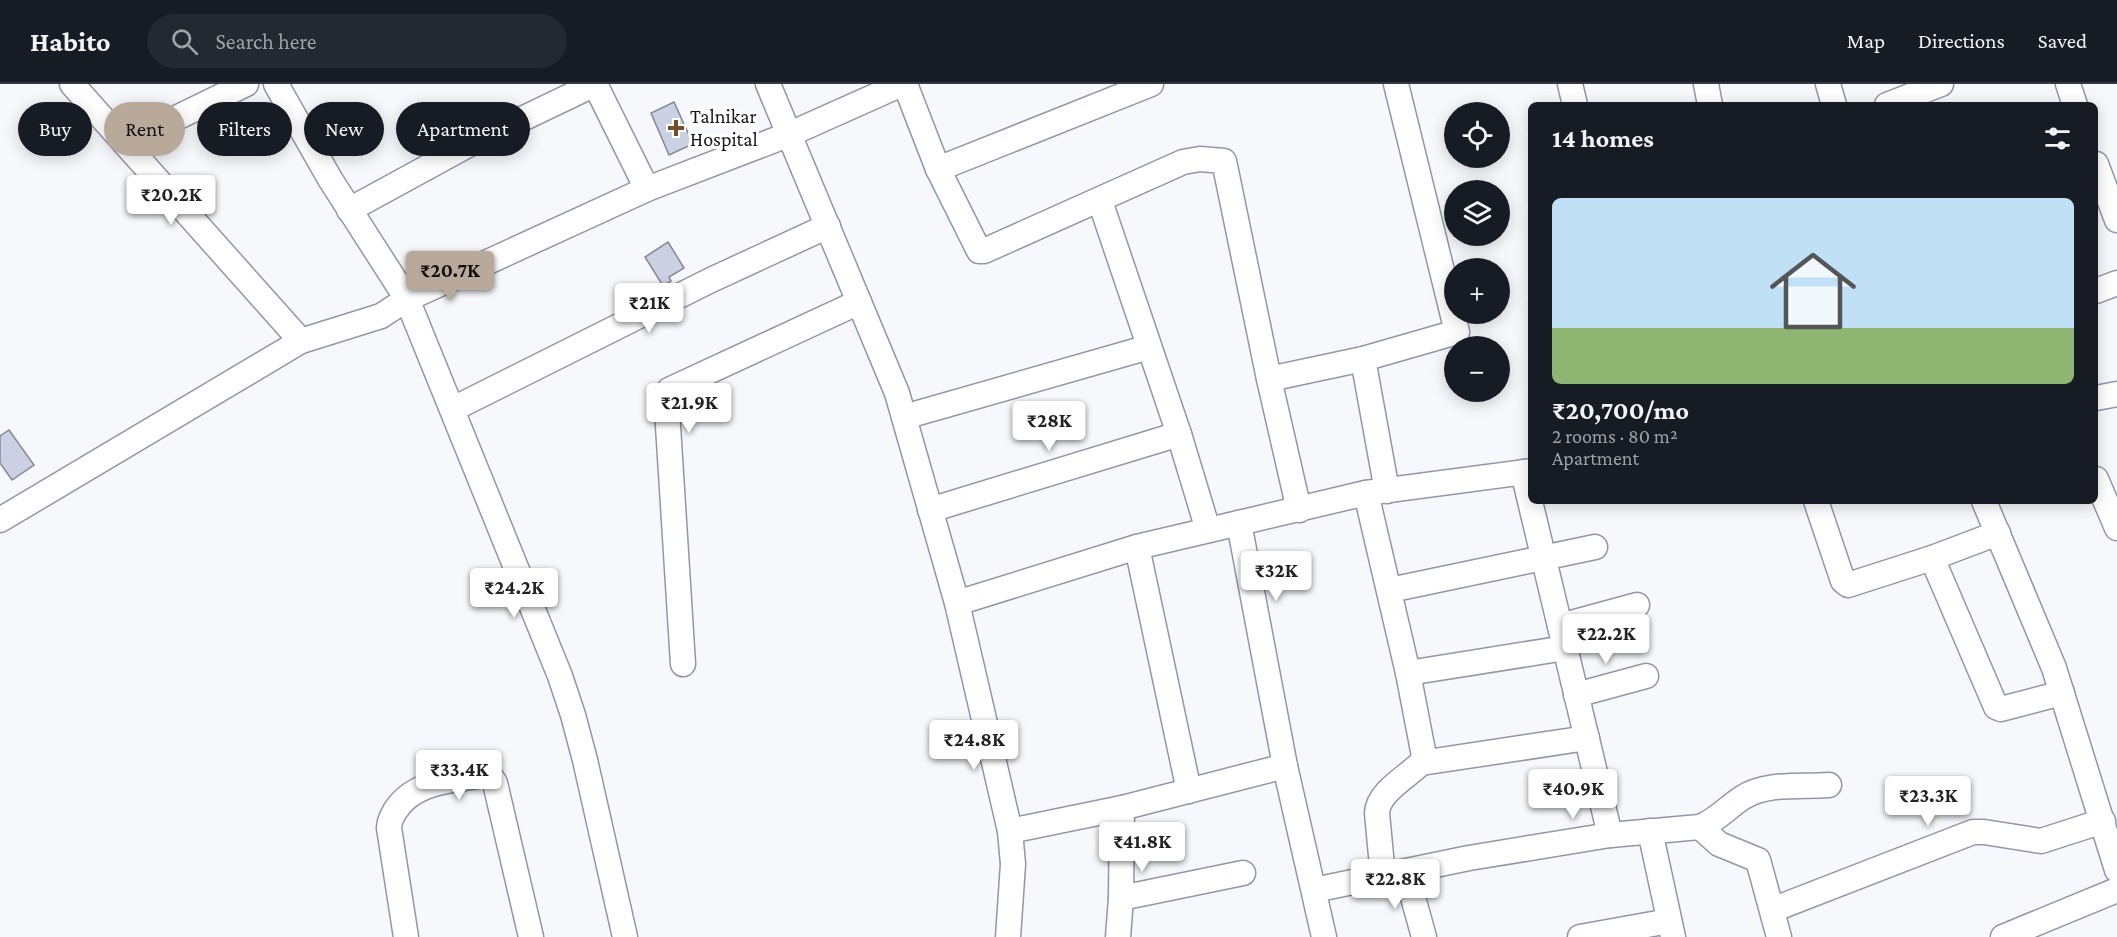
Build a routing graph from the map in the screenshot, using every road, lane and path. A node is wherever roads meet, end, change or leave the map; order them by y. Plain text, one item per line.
1 (72, 84) edge
2 (246, 84) edge
3 (276, 84) edge
4 (595, 84) edge
5 (768, 84) edge
6 (903, 84) edge
7 (1151, 84) edge
8 (1395, 84) edge
9 (1570, 84) edge
10 (1706, 84) edge
11 (1828, 84) edge
12 (2068, 84) edge
13 (1937, 85) edge
14 (1574, 102) edge
15 (1709, 102) edge
16 (1833, 102) edge
17 (1894, 102) edge
18 (2074, 102) edge
19 (185, 114) edge
20 (104, 120) edge
21 (790, 134) junction
22 (137, 156) edge
23 (938, 169) junction
24 (2098, 169) edge
25 (647, 189) junction
26 (1100, 201) junction
27 (349, 210) junction
28 (2117, 220) edge
29 (828, 226) junction
30 (2117, 283) edge
31 (2098, 290) edge
32 (407, 299) junction
33 (859, 302) junction
34 (301, 341) junction
35 (1149, 346) junction
36 (1363, 359) junction
37 (1269, 379) junction
38 (2117, 394) edge
39 (2098, 398) edge
40 (453, 409) junction
41 (904, 417) junction
42 (1179, 434) junction
43 (1527, 471) edge
44 (2098, 484) edge
45 (1376, 492) junction
46 (1534, 504) edge
47 (1817, 504) edge
48 (1985, 504) edge
49 (930, 510) junction
50 (1299, 510) junction
51 (0, 520) edge
52 (1239, 523) junction
53 (2117, 528) edge
54 (1208, 530) junction
55 (1998, 533) junction
56 (1137, 547) junction
57 (1596, 547) dead end
58 (1544, 557) junction
59 (1932, 558) junction
60 (1390, 590) junction
61 (957, 603) junction
62 (1636, 605) dead end
63 (1563, 637) junction
64 (684, 664) dead end
65 (1408, 673) junction
66 (1646, 676) dead end
67 (2062, 693) junction
68 (1576, 695) junction
69 (1587, 738) junction
70 (1421, 763) junction
71 (1285, 766) junction
72 (1829, 785) dead end
73 (1189, 791) junction
74 (1122, 808) junction
75 (2103, 821) junction
76 (1700, 827) junction
77 (1010, 831) junction
78 (1650, 831) junction
79 (1610, 835) junction
80 (2117, 870) edge
81 (1406, 872) junction
82 (1243, 873) dead end
83 (1383, 877) junction
84 (1314, 890) junction
85 (2117, 890) edge
86 (1121, 898) junction
87 (1772, 910) junction
88 (1671, 929) edge
89 (406, 937) edge
90 (531, 937) edge
91 (625, 937) edge
92 (1008, 937) edge
93 (1118, 937) edge
94 (1324, 937) edge
95 (1424, 937) edge
96 (1580, 937) edge
97 (1779, 937) edge
98 (2003, 937) edge

1 - 20 street
2 - 19 street
3 - 27 street
4 - 25 street
4 - 27 street
5 - 21 street
6 - 21 street
6 - 23 street
7 - 23 street
8 - 36 street
9 - 14 street
10 - 15 street
11 - 16 street
12 - 18 street
13 - 17 street
21 - 25 street
21 - 29 street
22 - 34 street
23 - 26 street
24 - 28 street
25 - 32 street
26 - 35 street
26 - 37 street
27 - 32 street
29 - 33 street
29 - 40 street
30 - 31 street
32 - 34 street
32 - 40 street
33 - 41 street
33 - 64 street
34 - 51 street
35 - 41 street
35 - 42 street
36 - 37 street
36 - 45 street
37 - 50 street
38 - 39 street
40 - 91 street
41 - 49 street
42 - 49 street
42 - 54 street
43 - 45 street
44 - 53 street
45 - 50 street
45 - 60 street
46 - 58 street
47 - 59 street
48 - 55 street
49 - 61 street
50 - 52 street
52 - 54 street
52 - 71 street
54 - 56 street
55 - 59 street
55 - 67 street
56 - 61 street
56 - 73 street
57 - 58 street
58 - 60 street
58 - 63 street
59 - 67 street
60 - 65 street
61 - 77 street
62 - 63 street
63 - 65 street
63 - 68 street
65 - 70 street
66 - 68 street
67 - 75 street
68 - 69 street
69 - 70 street
69 - 79 street
70 - 83 street
71 - 73 street
71 - 84 street
72 - 76 street
73 - 74 street
74 - 77 street
74 - 86 street
75 - 80 street
75 - 87 street
76 - 78 street
76 - 87 street
77 - 92 street
78 - 79 street
78 - 88 street
79 - 81 street
81 - 83 street
81 - 95 street
82 - 86 street
83 - 84 street
84 - 94 street
85 - 98 street
86 - 93 street
87 - 97 street
88 - 96 street
89 - 90 street

